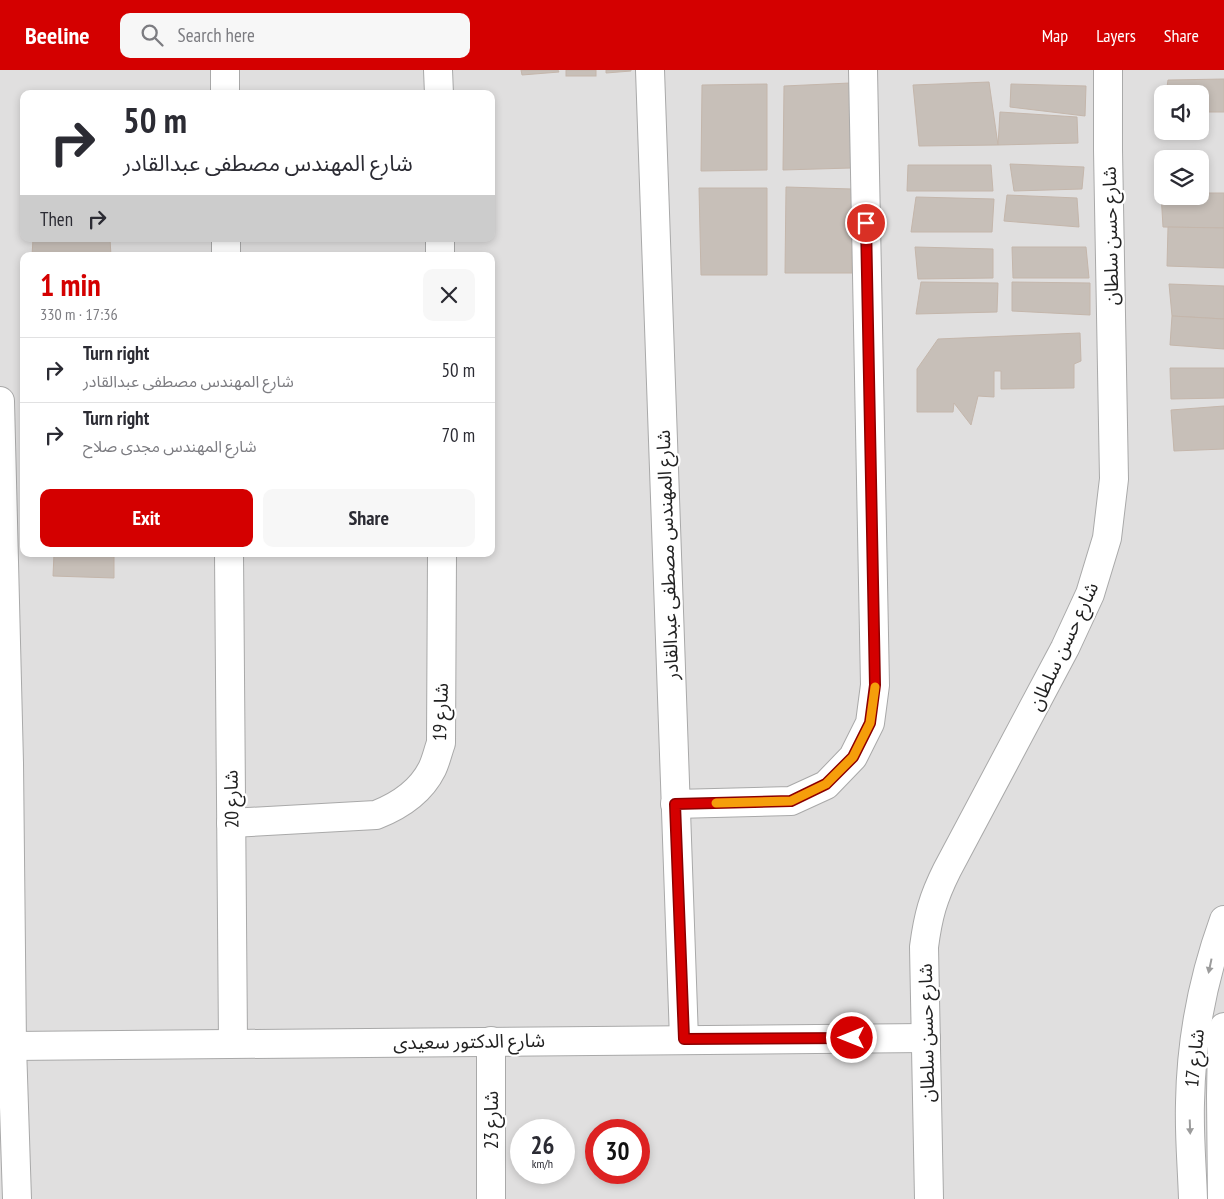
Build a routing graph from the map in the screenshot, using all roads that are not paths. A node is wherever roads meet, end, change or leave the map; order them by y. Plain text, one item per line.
1 (225, 70) edge
2 (438, 70) edge
3 (650, 70) edge
4 (863, 70) edge
5 (1108, 70) edge
6 (225, 90) edge
7 (438, 90) edge
8 (0, 401) edge
9 (229, 557) edge
10 (442, 557) edge
11 (4, 764) edge
12 (675, 804) junction
13 (231, 823) junction
14 (1224, 920) edge
15 (1224, 1026) edge
16 (926, 1038) junction
17 (684, 1039) junction
18 (491, 1041) junction
19 (233, 1044) junction
20 (12, 1046) junction
21 (8, 1145) edge
22 (17, 1199) edge
23 (491, 1199) edge
24 (929, 1199) edge
25 (1193, 1199) edge
26 (1222, 1199) edge

1 - 6 street
2 - 7 street
3 - 12 street, شارع المهندس مصطفى عبدالقادر
4 - 12 street
5 - 16 street, شارع حسن سلطان
8 - 11 street
9 - 13 street, شارع 20
10 - 13 street, شارع 19
11 - 20 street
12 - 17 street, شارع المهندس مصطفى عبدالقادر
13 - 19 street, شارع 20
14 -> 25 street, شارع 17
15 - 26 street, شارع 17
16 - 17 street, شارع الدكتور سعيدى
16 - 24 street, شارع حسن سلطان
17 - 18 street, شارع الدكتور سعيدى
18 - 19 street, شارع الدكتور سعيدى
18 - 23 street, شارع 23
19 - 20 street, شارع الدكتور سعيدى
20 - 21 street
21 - 22 street

